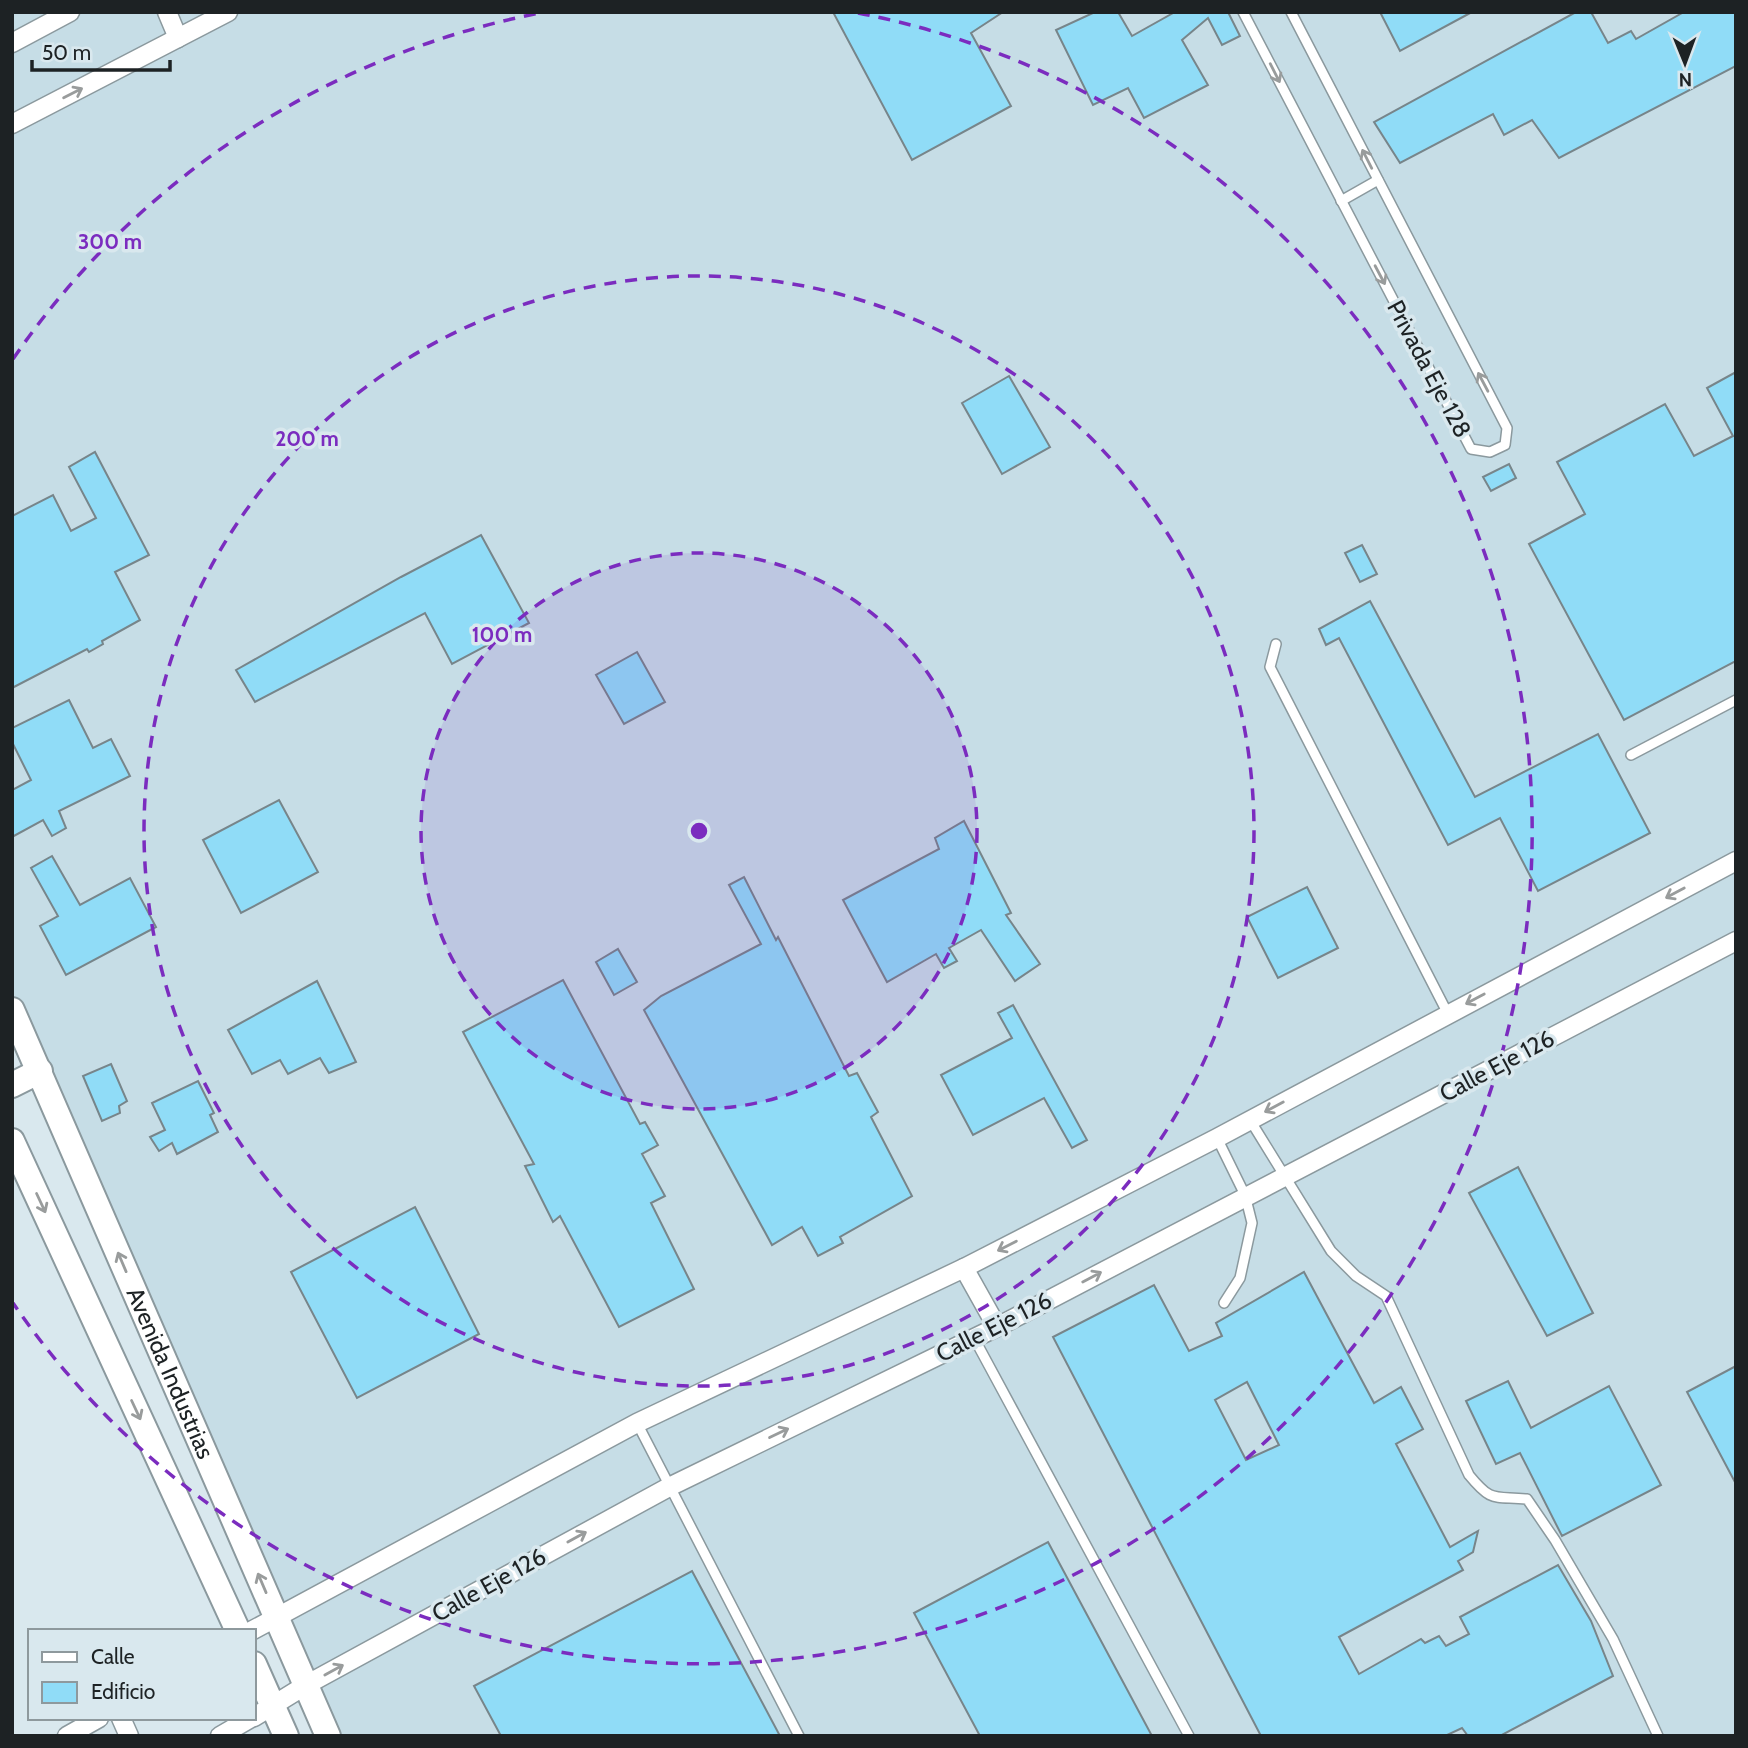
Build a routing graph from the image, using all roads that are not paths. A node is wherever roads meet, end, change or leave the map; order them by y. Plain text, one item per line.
1 (70, 12) edge
2 (167, 12) edge
3 (228, 12) edge
4 (1243, 12) edge
5 (1291, 12) edge
6 (178, 38) junction
7 (12, 43) edge
8 (12, 124) edge
9 (1378, 180) junction
10 (1341, 201) junction
11 (1276, 644) dead end
12 (1736, 700) edge
13 (1631, 755) dead end
14 (1736, 861) edge
15 (1736, 941) edge
16 (12, 1010) edge
17 (1448, 1014) junction
18 (40, 1071) junction
19 (12, 1085) edge
20 (1250, 1120) junction
21 (1217, 1138) junction
22 (12, 1141) edge
23 (1285, 1176) junction
24 (1245, 1195) junction
25 (964, 1268) junction
26 (1224, 1303) dead end
27 (997, 1327) junction
28 (974, 1338) junction
29 (637, 1423) junction
30 (669, 1487) junction
31 (277, 1618) junction
32 (237, 1629) edge
33 (255, 1629) edge
34 (256, 1684) edge
35 (306, 1685) junction
36 (259, 1713) edge
37 (95, 1720) edge
38 (122, 1720) edge
39 (247, 1720) edge
40 (67, 1736) edge
41 (129, 1736) edge
42 (220, 1736) edge
43 (286, 1736) edge
44 (328, 1736) edge
45 (799, 1736) edge
46 (1189, 1736) edge
47 (1658, 1736) edge

1 - 7 street
2 - 6 street
3 - 6 street
4 -> 10 lane, Privada Eje 128
9 -> 5 lane, Privada Eje 128
8 -> 6 street
9 - 10 lane
10 -> 9 lane, Privada Eje 128
11 - 17 lane
12 - 13 lane
14 -> 17 street
15 - 23 street, Calle Eje 126
16 - 18 main road, Avenida Industrias
17 -> 20 street
18 - 19 main road
31 -> 18 main road, Avenida Industrias
20 - 21 street
20 - 23 lane
21 - 24 lane
21 -> 25 street
22 -> 32 main road, Avenida Industrias
23 - 24 street, Calle Eje 126
23 - 47 lane
24 - 26 lane
27 -> 24 street, Calle Eje 126
25 - 27 street
25 - 29 street
27 - 28 street, Calle Eje 126
30 -> 28 street, Calle Eje 126
28 - 46 lane
29 - 30 lane
29 - 31 street
35 -> 30 street, Calle Eje 126
30 - 45 lane
31 - 33 street
31 - 35 main road, Avenida Industrias
34 - 36 main road
35 - 36 street, Calle Eje 126
35 - 44 main road, Avenida Industrias
36 - 43 main road
37 - 40 street
38 - 41 street
39 - 42 street, Calle Eje 126

